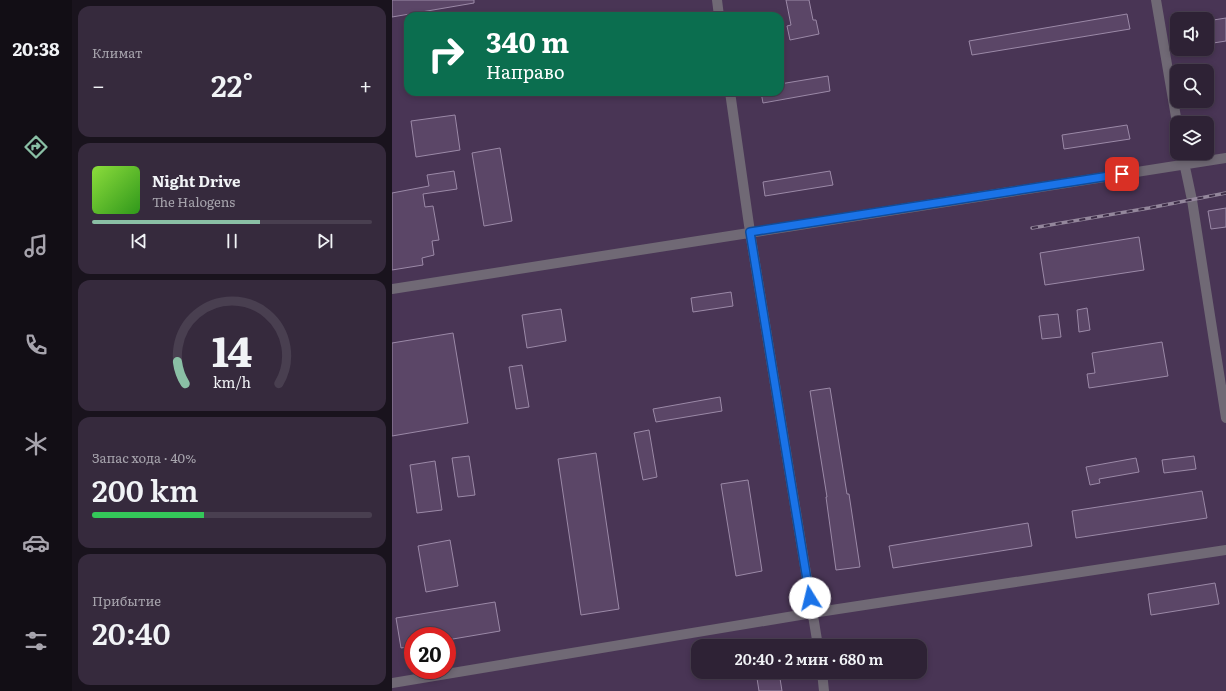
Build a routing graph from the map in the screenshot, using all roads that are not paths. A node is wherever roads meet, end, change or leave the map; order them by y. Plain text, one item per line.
1 (717, 0) edge
2 (1156, 0) edge
3 (718, 12) edge
4 (731, 96) edge
5 (1176, 116) edge
6 (1226, 158) edge
7 (1183, 160) edge
8 (1184, 164) junction
9 (750, 232) junction
10 (392, 289) edge
11 (1226, 418) edge
12 (1226, 550) edge
13 (812, 613) junction
14 (817, 639) edge
15 (823, 679) edge
16 (392, 683) edge
17 (824, 691) edge

1 - 3 lane
2 - 5 lane
4 - 9 lane
6 - 8 lane
7 - 8 lane
8 - 9 lane
8 - 11 lane
9 - 10 lane
9 - 13 lane
12 - 13 lane
13 - 14 lane
13 - 16 lane
15 - 17 lane

